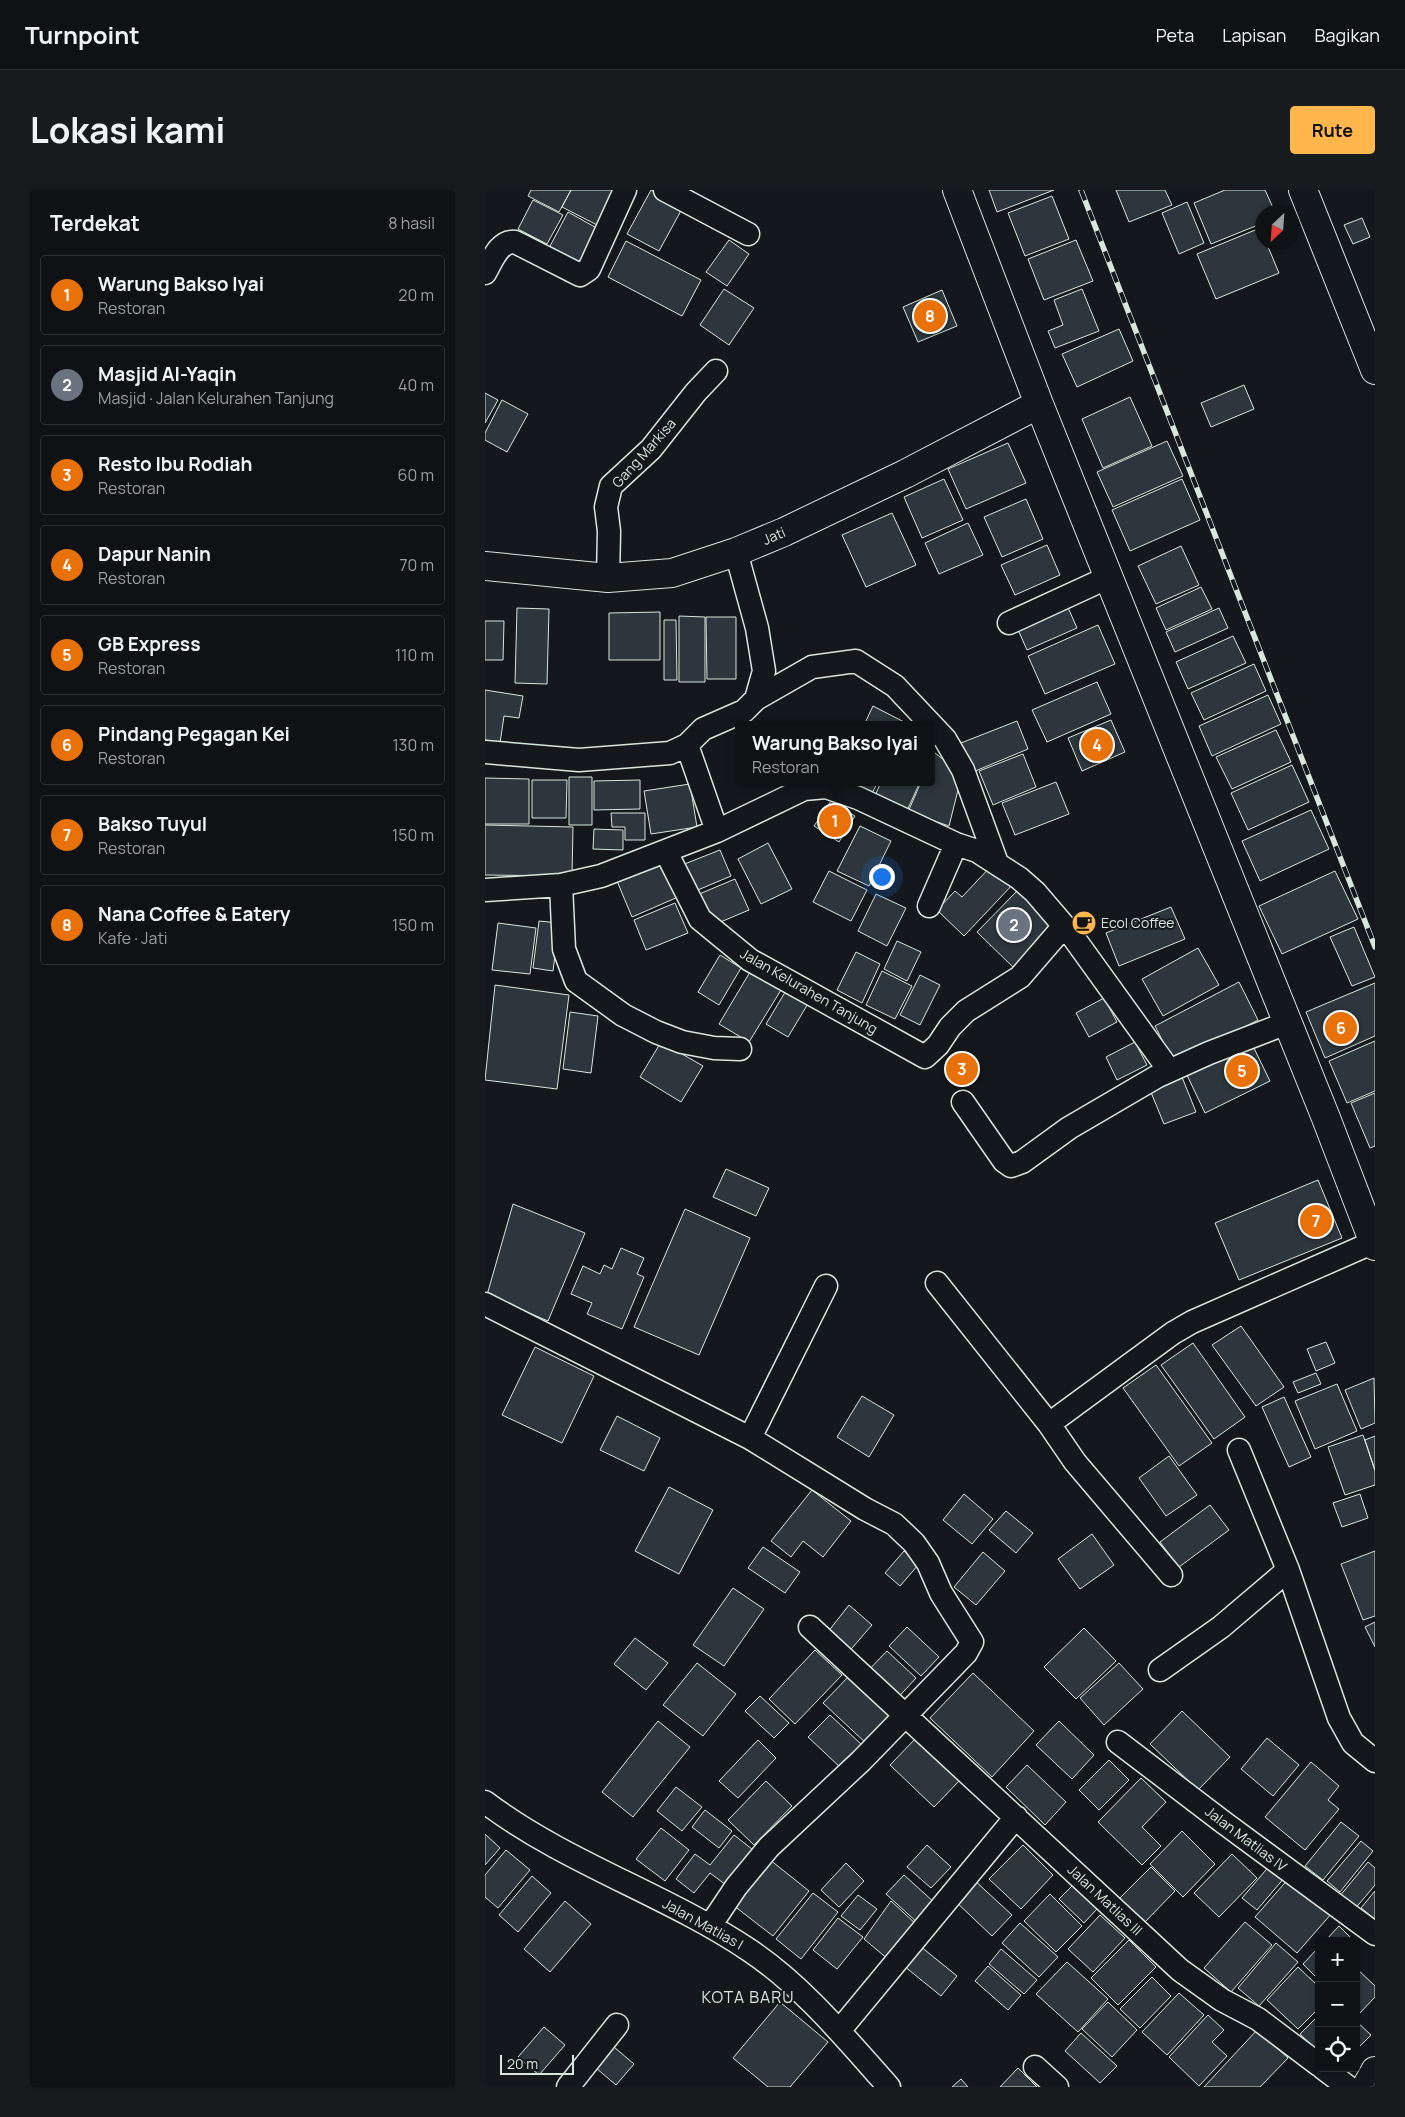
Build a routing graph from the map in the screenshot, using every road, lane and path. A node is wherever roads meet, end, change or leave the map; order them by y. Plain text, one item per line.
1 (625, 190) edge
2 (665, 190) edge
3 (957, 190) edge
4 (1303, 190) edge
5 (748, 234) dead end
6 (485, 273) edge
7 (1375, 370) edge
8 (716, 371) dead end
9 (1039, 404) junction
10 (736, 552) junction
11 (485, 566) edge
12 (1109, 577) junction
13 (608, 578) junction
14 (1009, 623) dead end
15 (756, 699) junction
16 (928, 721) edge
17 (935, 728) edge
18 (687, 745) junction
19 (485, 752) edge
20 (717, 831) junction
21 (956, 844) junction
22 (666, 852) junction
23 (997, 863) junction
24 (561, 885) junction
25 (485, 890) edge
26 (929, 906) dead end
27 (1064, 926) junction
28 (1287, 1023) junction
29 (740, 1049) dead end
30 (1169, 1070) junction
31 (963, 1102) dead end
32 (1374, 1244) edge
33 (937, 1283) dead end
34 (825, 1286) dead end
35 (485, 1304) edge
36 (1049, 1424) junction
37 (750, 1438) junction
38 (1239, 1450) dead end
39 (1288, 1570) junction
40 (1171, 1575) dead end
41 (810, 1627) dead end
42 (1159, 1670) dead end
43 (906, 1716) junction
44 (1118, 1742) dead end
45 (1375, 1761) edge
46 (485, 1802) edge
47 (1016, 1817) junction
48 (710, 1926) junction
49 (1375, 1934) edge
50 (617, 2025) dead end
51 (839, 2031) junction
52 (1315, 2062) edge
53 (1035, 2067) dead end
54 (1375, 2071) edge
55 (1328, 2072) edge
56 (567, 2087) edge
57 (889, 2087) edge
58 (1057, 2087) edge
59 (1348, 2087) edge
60 (1366, 2087) edge

1 - 6 street
2 - 5 street
3 - 9 street
4 - 7 street
8 - 13 street, Gang Markisa
9 - 10 street, Jati
9 - 12 street
10 - 13 street, Jati
10 - 15 street
11 - 13 street, Jati
12 - 14 street
12 - 28 street
15 - 16 street
15 - 18 street
17 - 23 street
18 - 19 street
18 - 20 street
20 - 21 street
20 - 22 street
21 - 23 street
21 - 26 street
22 - 24 street
22 - 27 street, Jalan Kelurahen Tanjung
23 - 27 street
24 - 25 street
24 - 29 street
27 - 30 street
28 - 30 street
28 - 32 street
30 - 31 street
32 - 36 street
33 - 36 street
34 - 37 street
35 - 37 street
36 - 40 street
37 - 43 street
38 - 39 street
39 - 42 street
39 - 45 street
41 - 43 street, Jalan Matlias III
43 - 47 street, Jalan Matlias III
43 - 48 street
44 - 49 street, Jalan Matlias IV
46 - 48 street, Jalan Matlias I
47 - 51 street
47 - 52 street, Jalan Matlias III
48 - 51 street, Jalan Matlias I
50 - 56 street
51 - 57 street, Jalan Matlias I
53 - 58 street
54 - 60 street
55 - 59 street

